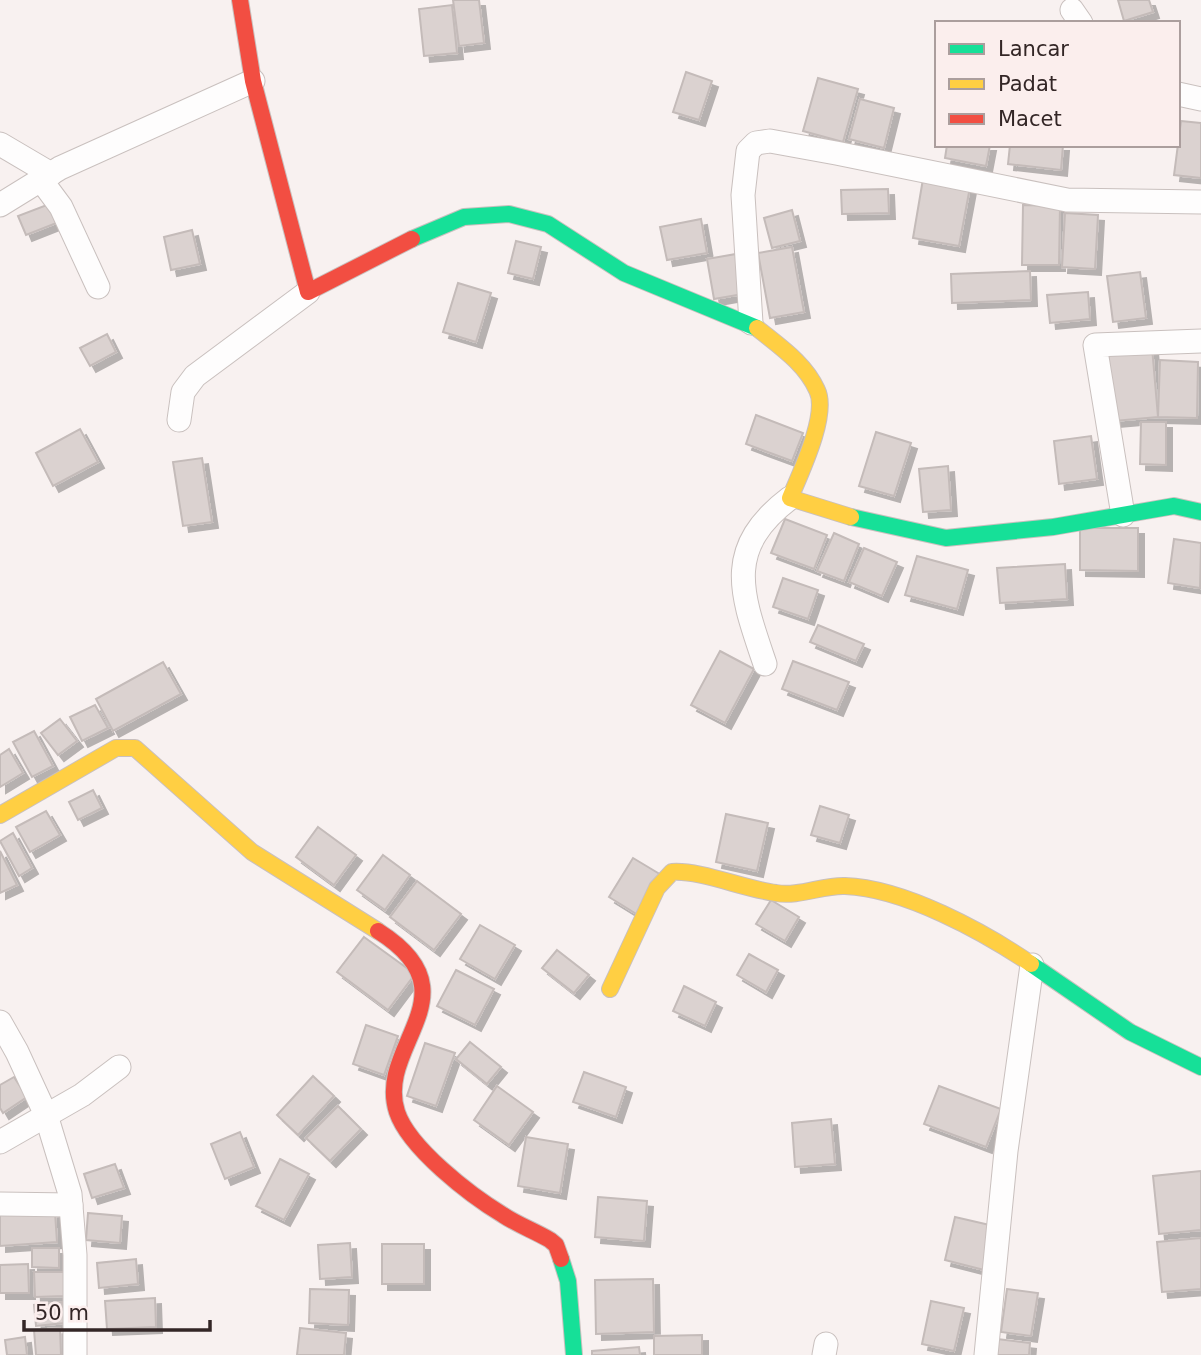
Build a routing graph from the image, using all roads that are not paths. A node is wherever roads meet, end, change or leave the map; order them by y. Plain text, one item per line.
1 (240, 0) edge
2 (253, 81) junction
3 (1180, 94) edge
4 (1201, 99) edge
5 (0, 144) edge
6 (46, 177) junction
7 (1201, 202) edge
8 (0, 205) edge
9 (98, 287) dead end
10 (308, 292) junction
11 (751, 323) junction
12 (1201, 341) edge
13 (179, 421) dead end
14 (790, 498) junction
15 (1201, 512) edge
16 (1123, 515) junction
17 (765, 664) dead end
18 (0, 815) edge
19 (1032, 965) junction
20 (610, 989) dead end
21 (0, 1022) edge
22 (119, 1067) dead end
23 (1201, 1067) edge
24 (46, 1115) junction
25 (0, 1142) edge
26 (0, 1204) edge
27 (71, 1205) junction
28 (75, 1355) edge
29 (574, 1355) edge
30 (986, 1355) edge

1 - 2 street
2 - 6 street
2 - 10 street
3 - 4 street
5 - 6 street
6 - 8 street
6 - 9 street
7 - 11 street
10 - 11 street
10 - 13 street
11 - 14 street
12 - 16 street
14 - 16 street
14 - 17 street
15 - 16 street
18 - 29 street
19 - 20 street
19 - 23 street
19 - 30 street
21 - 24 street
22 - 24 street
24 - 25 street
24 - 27 street
26 - 27 street
27 - 28 street

